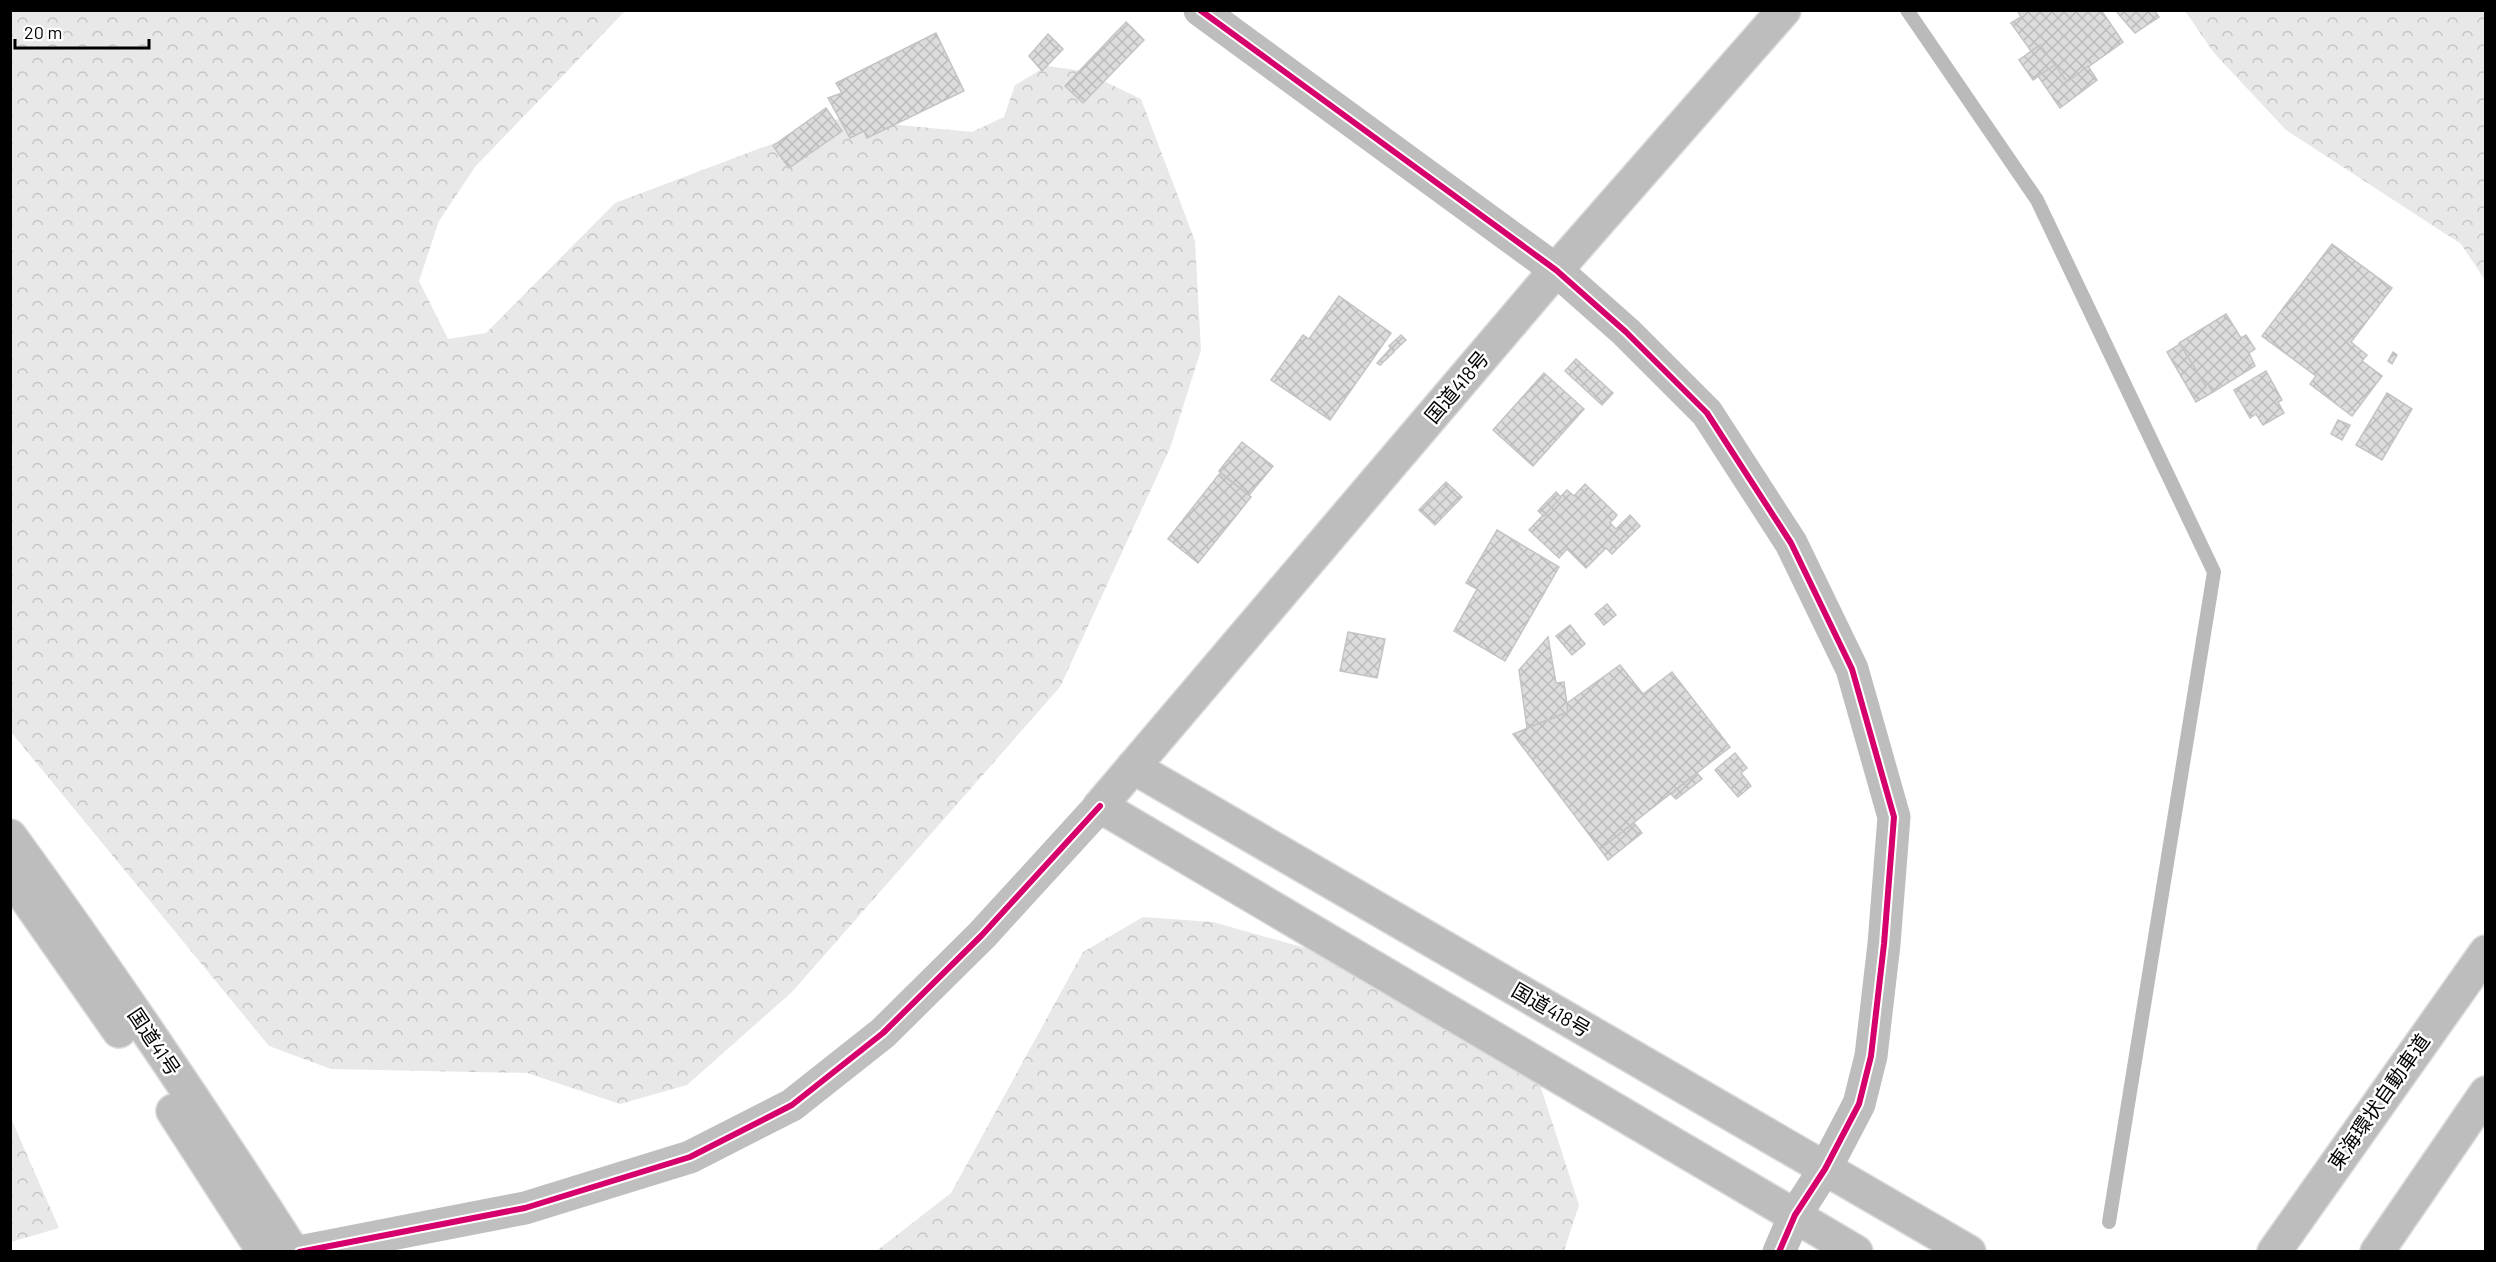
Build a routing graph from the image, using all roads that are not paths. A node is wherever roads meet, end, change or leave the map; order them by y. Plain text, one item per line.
1 (1200, 10) edge
2 (1784, 10) edge
3 (1556, 270) junction
4 (1133, 767) junction
5 (1100, 806) junction
6 (10, 836) edge
7 (10, 875) edge
8 (2486, 952) edge
9 (2486, 1093) edge
10 (1825, 1169) junction
11 (237, 1187) junction
12 (1795, 1215) junction
13 (264, 1251) edge
14 (293, 1251) edge
15 (299, 1251) edge
16 (1779, 1251) edge
17 (1856, 1251) edge
18 (1969, 1251) edge
19 (2274, 1251) edge
20 (2377, 1251) edge

1 - 3 main road
2 - 3 main road, 国道418号
3 - 4 main road, 国道418号
3 - 10 main road
4 - 5 main road, 国道418号
4 - 10 main road, 国道418号
5 - 12 main road
5 - 15 street
6 - 11 main road, 国道41号
7 - 11 main road, 国道41号
8 - 19 main road, 東海環状自動車道
9 - 20 main road
10 - 12 main road
10 - 18 main road, 国道418号
11 - 13 main road, 国道41号
11 - 14 main road, 国道41号
12 - 16 main road
12 - 17 main road

